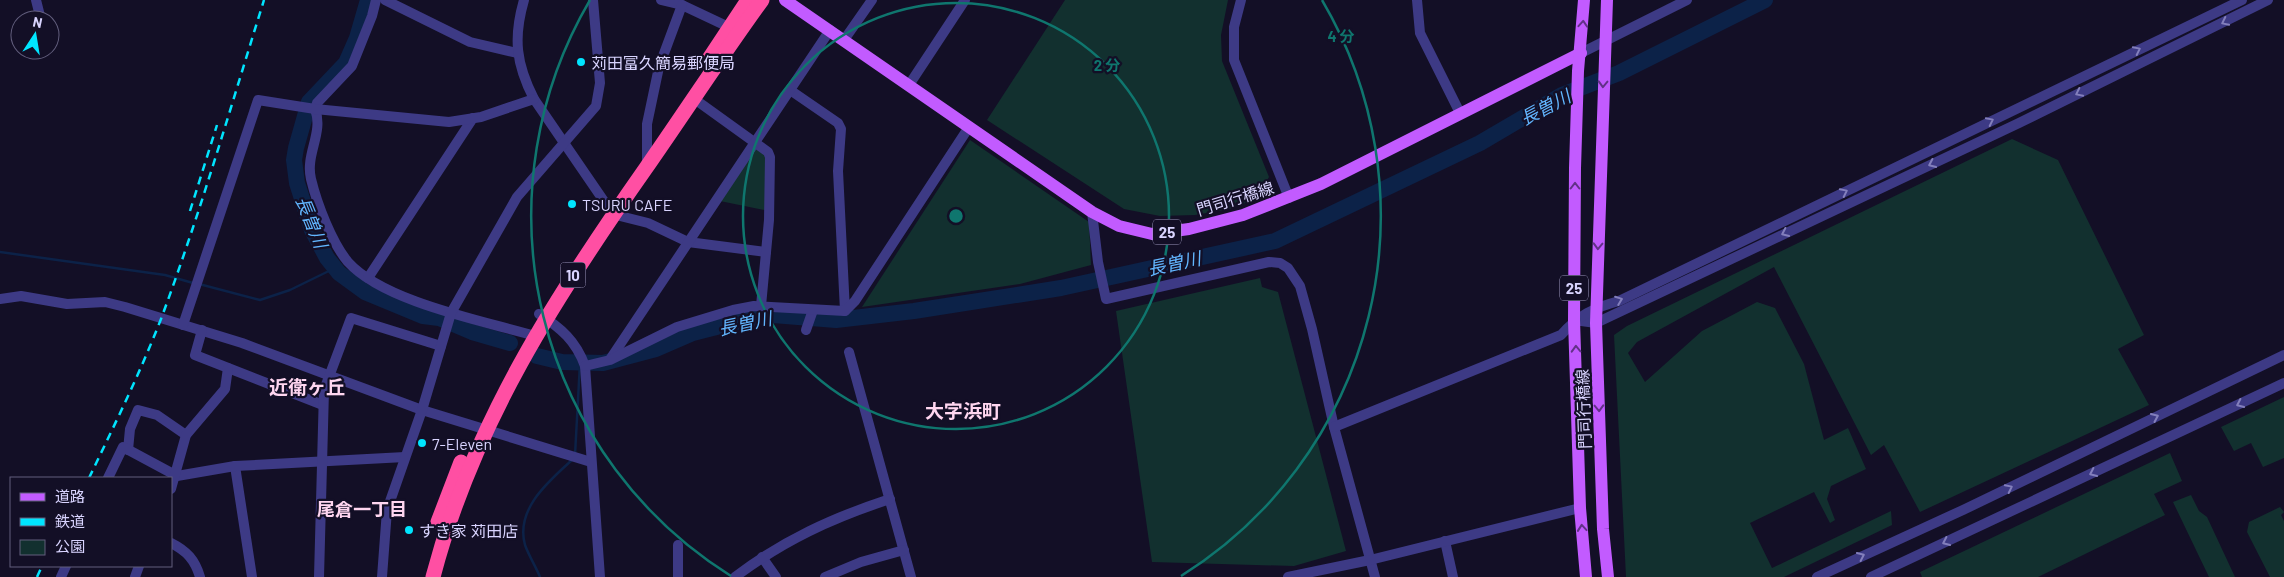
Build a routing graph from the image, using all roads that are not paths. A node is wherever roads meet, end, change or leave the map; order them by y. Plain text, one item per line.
1 (376, 0) edge
2 (384, 0) edge
3 (524, 0) edge
4 (592, 0) edge
5 (661, 0) edge
6 (748, 0) edge
7 (762, 0) edge
8 (784, 0) edge
9 (872, 0) edge
10 (964, 0) edge
11 (1241, 0) edge
12 (1417, 0) edge
13 (1584, 0) edge
14 (1607, 0) edge
15 (1687, 0) edge
16 (2242, 0) edge
17 (2268, 0) edge
18 (682, 5) junction
19 (735, 30) junction
20 (830, 30) junction
21 (844, 40) junction
22 (1604, 40) junction
23 (1581, 53) junction
24 (517, 54) junction
25 (909, 85) junction
26 (790, 90) junction
27 (693, 98) junction
28 (534, 99) junction
29 (314, 109) junction
30 (1460, 113) junction
31 (473, 118) junction
32 (969, 127) junction
33 (564, 143) junction
34 (754, 144) junction
35 (647, 151) junction
36 (647, 167) junction
37 (1289, 198) junction
38 (611, 209) junction
39 (1092, 212) junction
40 (688, 242) junction
41 (766, 252) junction
42 (368, 278) junction
43 (0, 299) edge
44 (761, 306) junction
45 (1596, 307) junction
46 (845, 311) junction
47 (451, 313) junction
48 (812, 313) junction
49 (542, 316) junction
50 (1574, 320) junction
51 (1596, 323) junction
52 (182, 325) junction
53 (202, 330) junction
54 (806, 330) dead end
55 (531, 335) junction
56 (442, 346) junction
57 (849, 352) dead end
58 (2284, 355) edge
59 (610, 360) junction
60 (585, 366) junction
61 (228, 368) junction
62 (330, 374) junction
63 (2284, 383) edge
64 (323, 405) junction
65 (422, 410) junction
66 (1334, 427) junction
67 (482, 428) junction
68 (186, 435) junction
69 (128, 450) junction
70 (405, 457) junction
71 (322, 461) junction
72 (591, 462) junction
73 (235, 466) junction
74 (177, 476) junction
75 (108, 477) edge
76 (172, 487) edge
77 (890, 499) junction
78 (1580, 508) junction
79 (1445, 541) junction
80 (172, 544) edge
81 (678, 545) dead end
82 (904, 550) junction
83 (762, 557) junction
84 (1370, 560) junction
85 (200, 577) edge
86 (252, 577) edge
87 (319, 577) edge
88 (382, 577) edge
89 (425, 577) edge
90 (434, 577) edge
91 (600, 577) edge
92 (678, 577) edge
93 (735, 577) edge
94 (776, 577) edge
95 (826, 577) edge
96 (912, 577) edge
97 (1288, 577) edge
98 (1375, 577) edge
99 (1453, 577) edge
100 (1586, 577) edge
101 (1608, 577) edge
102 (1817, 577) edge
103 (1871, 577) edge

1 - 29 street
2 - 24 street
3 - 24 street
4 - 33 street
5 - 18 street
6 - 19 highway, 10
7 - 19 highway, 10
8 - 20 main road, 門司行橋線 / 25
9 - 21 street
10 - 25 street
11 - 37 street
12 - 30 street
23 -> 13 main road, 門司行橋線 / 25
14 - 22 main road, 門司行橋線 / 25
15 - 22 street
45 -> 16 street
17 -> 51 street
18 - 19 street
18 - 35 street
19 - 27 highway, 10
19 - 35 highway, 10
20 - 21 main road, 門司行橋線 / 25
20 - 26 street
21 - 25 main road, 門司行橋線 / 25
22 - 23 street
22 -> 45 main road, 門司行橋線 / 25
23 - 30 main road, 門司行橋線 / 25
50 -> 23 main road, 門司行橋線 / 25
24 - 28 street
25 - 32 main road, 門司行橋線 / 25
26 - 34 street
26 - 46 street
27 - 34 street
27 - 36 highway, 10
28 - 31 street
28 - 33 street
29 - 31 street
29 - 42 street
29 - 52 street
30 - 37 main road, 門司行橋線 / 25
31 - 42 street
32 - 39 main road, 門司行橋線 / 25
32 - 46 street
33 - 38 street
33 - 47 street
34 - 40 street
34 - 41 street
35 - 36 street
35 - 38 highway, 10
36 - 38 highway, 10
37 - 39 main road, 門司行橋線 / 25
38 - 40 street
38 - 49 highway, 10
39 - 66 street
40 - 41 street
40 - 59 street
41 - 44 street
42 - 47 street
43 - 52 street
44 - 48 street
44 - 59 street
45 - 50 street
45 - 51 main road, 門司行橋線 / 25
46 - 48 street
47 - 55 street
47 - 56 street
48 - 54 street
49 - 55 highway, 10
49 - 60 street
50 - 51 street
50 - 66 street
78 -> 50 main road, 門司行橋線 / 25
51 -> 101 main road, 門司行橋線 / 25
52 - 53 street
53 - 61 street
53 - 62 street
55 - 67 highway, 10
56 - 62 street
56 - 65 street
57 - 77 street
102 -> 58 street
59 - 60 street
60 - 72 street
61 - 64 street
61 - 68 street
62 - 64 street
62 - 65 street
63 -> 103 street
64 - 71 street
65 - 67 street
65 - 70 street
66 - 84 street
67 - 72 street
67 - 89 highway, 10
67 - 90 highway, 10
68 - 69 street
68 - 74 street
69 - 74 street
69 - 75 street
70 - 71 street
70 - 88 street
71 - 73 street
71 - 87 street
72 - 91 street
73 - 74 street
73 - 86 street
74 - 76 street
77 - 82 street
77 - 83 street
78 - 79 street
100 -> 78 main road, 門司行橋線 / 25
79 - 84 street
79 - 99 street
80 - 85 street
81 - 92 street
82 - 95 street
82 - 96 street
83 - 93 street
83 - 94 street
84 - 97 street
84 - 98 street

